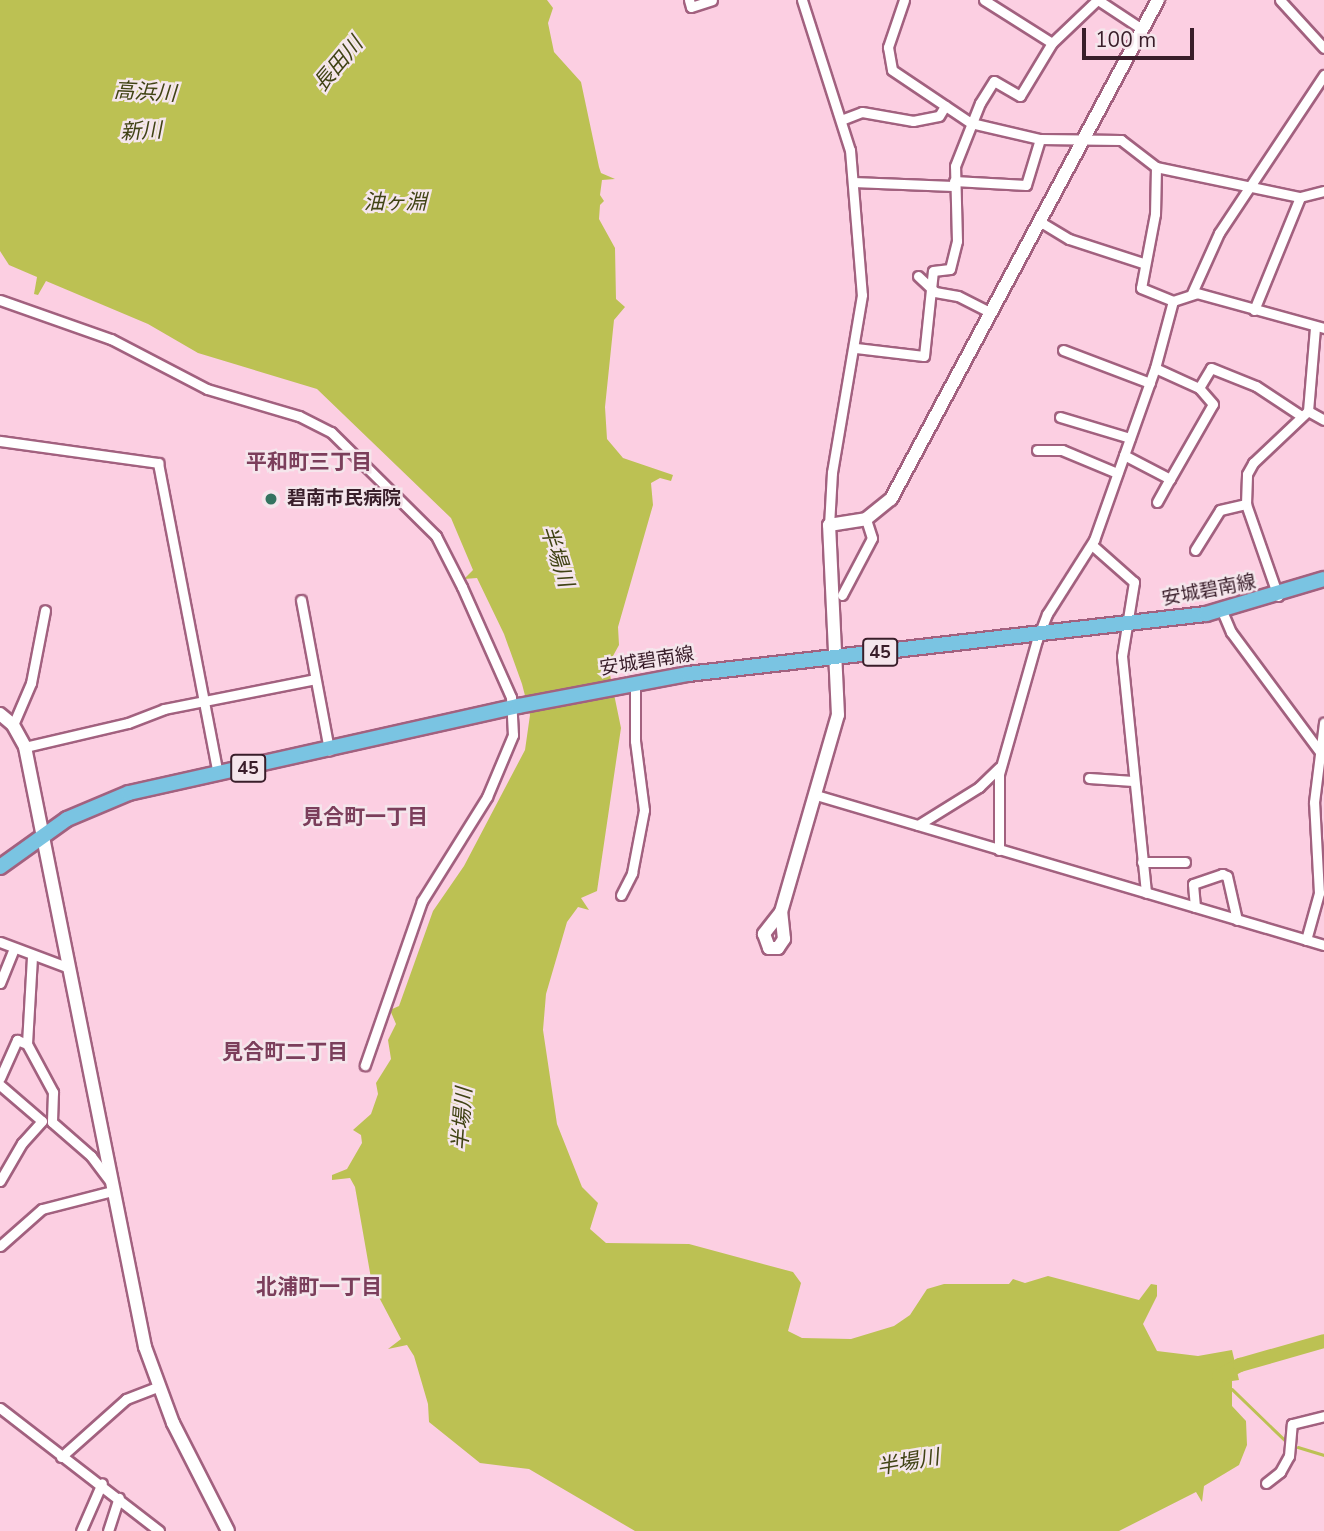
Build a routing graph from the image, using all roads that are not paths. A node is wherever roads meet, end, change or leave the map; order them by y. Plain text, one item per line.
1 (689, 0) edge
2 (712, 0) edge
3 (802, 0) edge
4 (894, 0) edge
5 (904, 0) edge
6 (984, 0) edge
7 (1097, 0) edge
8 (1158, 0) edge
9 (1280, 0) edge
10 (1142, 29) junction
11 (1052, 43) junction
12 (1324, 48) edge
13 (1324, 75) edge
14 (945, 106) junction
15 (841, 120) junction
16 (971, 122) junction
17 (1040, 139) junction
18 (1082, 141) junction
19 (1156, 167) junction
20 (853, 182) junction
21 (954, 183) junction
22 (1250, 187) junction
23 (1324, 191) edge
24 (1300, 197) junction
25 (1039, 221) junction
26 (1143, 263) junction
27 (918, 276) dead end
28 (932, 289) junction
29 (1192, 293) junction
30 (0, 300) edge
31 (1173, 301) junction
32 (1254, 310) junction
33 (990, 312) junction
34 (1319, 328) edge
35 (856, 348) junction
36 (1063, 350) dead end
37 (1155, 368) junction
38 (1150, 383) junction
39 (1199, 388) junction
40 (1304, 413) junction
41 (1060, 417) dead end
42 (1324, 420) edge
43 (1130, 438) junction
44 (0, 441) edge
45 (1037, 450) dead end
46 (1124, 455) junction
47 (1117, 474) junction
48 (1170, 479) junction
49 (1157, 502) dead end
50 (1246, 503) junction
51 (866, 519) junction
52 (829, 525) junction
53 (1092, 545) junction
54 (1195, 550) dead end
55 (1324, 579) edge
56 (842, 595) dead end
57 (1278, 596) junction
58 (301, 600) dead end
59 (45, 610) dead end
60 (1222, 611) junction
61 (1126, 624) junction
62 (1040, 634) junction
63 (838, 657) junction
64 (315, 679) junction
65 (635, 683) junction
66 (204, 702) junction
67 (515, 707) junction
68 (0, 714) edge
69 (1324, 723) edge
70 (13, 725) junction
71 (25, 747) junction
72 (329, 750) junction
73 (1321, 753) edge
74 (1002, 764) junction
75 (218, 774) junction
76 (1089, 778) dead end
77 (1133, 781) junction
78 (816, 795) junction
79 (918, 825) junction
80 (42, 835) junction
81 (999, 850) junction
82 (1142, 862) junction
83 (1185, 862) dead end
84 (0, 867) edge
85 (1146, 893) junction
86 (621, 895) dead end
87 (1195, 907) junction
88 (781, 912) dead end
89 (1237, 920) junction
90 (1306, 940) junction
91 (0, 942) edge
92 (1324, 945) edge
93 (14, 949) junction
94 (32, 957) junction
95 (69, 968) junction
96 (0, 983) edge
97 (27, 1044) junction
98 (365, 1065) dead end
99 (0, 1078) edge
100 (0, 1085) edge
101 (0, 1181) edge
102 (111, 1185) junction
103 (0, 1246) edge
104 (158, 1387) junction
105 (0, 1408) edge
106 (1324, 1416) edge
107 (61, 1457) junction
108 (102, 1483) junction
109 (1266, 1483) dead end
110 (119, 1498) junction
111 (81, 1531) edge
112 (108, 1531) edge
113 (159, 1531) edge
114 (228, 1531) edge

1 - 2 street
3 - 15 street
4 - 5 street
5 - 14 street
6 - 11 street
7 - 10 street
7 - 11 street
8 - 10 street
9 - 12 street
10 - 18 street
11 - 16 street
13 - 22 street
14 - 15 street
14 - 16 street
15 - 20 street
16 - 17 street
16 - 21 street
17 - 18 street
17 - 21 street
18 - 19 street
18 - 25 street
19 - 22 street
19 - 26 street
20 - 21 street
20 - 35 street
21 - 28 street
22 - 24 street
22 - 29 street
23 - 24 street
24 - 32 street
25 - 26 street
25 - 33 street
26 - 31 street
27 - 28 street
28 - 33 street
28 - 35 street
29 - 31 street
29 - 32 street
30 - 67 street
31 - 37 street
32 - 34 street
33 - 51 street
34 - 40 street
35 - 52 street
36 - 38 street
37 - 38 street
37 - 39 street
38 - 43 street
39 - 40 street
39 - 48 street
40 - 42 street
40 - 50 street
41 - 43 street
43 - 46 street
44 - 66 street
45 - 47 street
46 - 47 street
46 - 48 street
47 - 53 street
48 - 49 street
50 - 54 street
50 - 57 street
51 - 52 street
51 - 56 street
52 - 63 street
53 - 61 street
53 - 62 street
55 - 57 main road, 安城碧南線 / 45
57 - 60 main road, 安城碧南線 / 45
58 - 64 street
59 - 70 street
60 - 61 main road, 安城碧南線 / 45
60 - 73 street
61 - 62 main road, 安城碧南線 / 45
61 - 77 street
62 - 63 main road, 安城碧南線 / 45
62 - 74 street
63 - 65 main road, 安城碧南線 / 45
63 - 78 street
64 - 66 street
64 - 72 street
65 - 67 main road, 安城碧南線 / 45
65 - 86 street
66 - 71 street
66 - 75 street
67 - 72 main road, 安城碧南線 / 45
67 - 98 street
68 - 70 street
69 - 73 street
70 - 71 street
71 - 80 street
72 - 75 main road, 安城碧南線 / 45
73 - 90 street
74 - 79 street
74 - 81 street
75 - 80 main road, 安城碧南線 / 45
76 - 77 street
77 - 82 street
78 - 79 street
78 - 88 street
79 - 81 street
80 - 84 main road, 安城碧南線 / 45
80 - 95 street
81 - 85 street
82 - 83 street
82 - 85 street
85 - 87 street
87 - 89 street
87 - 89 street
89 - 90 street
90 - 92 street
91 - 93 street
93 - 94 street
93 - 96 street
94 - 95 street
94 - 97 street
95 - 102 street
97 - 99 street
97 - 102 street
100 - 101 street
102 - 103 street
102 - 104 street
104 - 107 street
104 - 114 street
105 - 107 street
106 - 109 street
107 - 108 street
108 - 110 street
108 - 111 street
110 - 112 street
110 - 113 street

